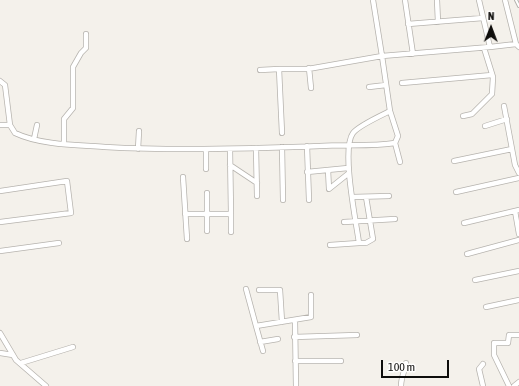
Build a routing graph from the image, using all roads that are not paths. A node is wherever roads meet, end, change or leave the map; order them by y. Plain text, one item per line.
1 (373, 0) edge
2 (405, 0) edge
3 (437, 0) edge
4 (479, 0) edge
5 (505, 0) edge
6 (516, 0) edge
7 (519, 6) edge
8 (483, 18) junction
9 (438, 22) junction
10 (408, 24) junction
11 (86, 34) dead end
12 (518, 46) edge
13 (490, 47) junction
14 (484, 48) junction
15 (413, 54) junction
16 (382, 56) junction
17 (309, 68) junction
18 (279, 69) junction
19 (260, 70) dead end
20 (492, 75) junction
21 (0, 81) edge
22 (402, 83) dead end
23 (386, 85) junction
24 (369, 87) dead end
25 (311, 88) dead end
26 (504, 106) dead end
27 (390, 111) junction
28 (463, 116) dead end
29 (507, 119) junction
30 (0, 125) edge
31 (10, 125) junction
32 (37, 125) dead end
33 (485, 126) dead end
34 (139, 131) dead end
35 (282, 133) dead end
36 (34, 139) junction
37 (64, 143) junction
38 (396, 144) junction
39 (307, 146) junction
40 (348, 146) junction
41 (282, 147) junction
42 (256, 148) junction
43 (138, 149) junction
44 (230, 149) junction
45 (512, 149) junction
46 (206, 150) junction
47 (454, 161) dead end
48 (400, 162) dead end
49 (230, 165) junction
50 (517, 165) edge
51 (206, 168) dead end
52 (328, 170) junction
53 (349, 171) junction
54 (307, 172) junction
55 (519, 173) edge
56 (183, 177) dead end
57 (519, 178) edge
58 (257, 183) junction
59 (0, 191) edge
60 (207, 192) dead end
61 (456, 192) dead end
62 (257, 196) dead end
63 (389, 196) dead end
64 (353, 197) junction
65 (366, 197) junction
66 (283, 200) dead end
67 (309, 200) dead end
68 (517, 210) edge
69 (185, 214) junction
70 (206, 214) junction
71 (231, 214) junction
72 (395, 219) dead end
73 (370, 220) junction
74 (356, 221) junction
75 (0, 222) edge
76 (344, 222) dead end
77 (464, 222) dead end
78 (207, 230) dead end
79 (231, 232) dead end
80 (519, 234) edge
81 (187, 239) dead end
82 (519, 240) edge
83 (59, 243) dead end
84 (359, 243) junction
85 (330, 245) dead end
86 (0, 251) edge
87 (467, 254) dead end
88 (519, 270) edge
89 (475, 280) dead end
90 (246, 289) dead end
91 (259, 290) dead end
92 (310, 296) dead end
93 (519, 300) edge
94 (486, 307) dead end
95 (295, 320) junction
96 (282, 322) junction
97 (256, 326) junction
98 (0, 333) edge
99 (519, 334) edge
100 (357, 335) dead end
101 (294, 337) junction
102 (278, 339) dead end
103 (260, 342) junction
104 (73, 347) dead end
105 (263, 351) dead end
106 (0, 353) edge
107 (13, 355) junction
108 (295, 361) junction
109 (341, 361) dead end
110 (406, 363) dead end
111 (21, 364) junction
112 (483, 364) dead end
113 (519, 382) edge
114 (46, 386) edge
115 (296, 386) edge
116 (401, 386) edge
117 (483, 386) edge
118 (508, 386) edge
119 (514, 386) edge

1 - 16 street
2 - 10 street
3 - 9 street
4 - 8 street
5 - 12 street
6 - 7 lane
8 - 9 street
8 - 13 street
9 - 10 street
10 - 15 street
11 - 37 street
12 - 13 street
13 - 14 street
14 - 15 street
14 - 20 street
15 - 16 street
16 - 17 street
16 - 23 street
17 - 18 street
17 - 25 street
18 - 19 street
18 - 35 street
20 - 22 street
20 - 28 street
21 - 31 street
23 - 24 street
23 - 27 street
26 - 29 street
27 - 38 street
27 - 40 street
29 - 33 street
29 - 45 street
30 - 31 street
31 - 36 street
32 - 36 street
34 - 43 street
36 - 37 street
37 - 43 street
38 - 40 street
38 - 48 street
39 - 40 street
39 - 41 street
39 - 54 street
40 - 53 street
41 - 42 street
41 - 66 street
42 - 44 street
42 - 58 street
43 - 46 street
44 - 46 street
44 - 49 street
45 - 47 street
45 - 50 street
46 - 51 street
49 - 58 street
49 - 71 street
50 - 55 street
52 - 53 street
52 - 53 street
52 - 54 street
53 - 64 street
54 - 67 street
56 - 69 street
57 - 61 street
58 - 62 street
59 - 75 street
60 - 70 street
63 - 65 street
64 - 65 street
64 - 74 street
65 - 73 street
68 - 77 street
68 - 80 street
69 - 70 street
69 - 81 street
70 - 71 street
70 - 78 street
71 - 79 street
72 - 73 street
73 - 74 street
73 - 84 street
74 - 76 street
74 - 84 street
82 - 87 street
83 - 86 street
84 - 85 street
88 - 89 street
90 - 97 street
91 - 96 street
92 - 95 street
93 - 94 street
95 - 96 street
95 - 101 street
96 - 97 street
97 - 103 street
98 - 107 street
99 - 118 street
100 - 101 street
101 - 108 street
102 - 103 street
103 - 105 street
104 - 111 street
106 - 107 street
107 - 111 street
108 - 109 street
108 - 115 street
110 - 116 street
111 - 114 street
112 - 117 street
113 - 119 street

